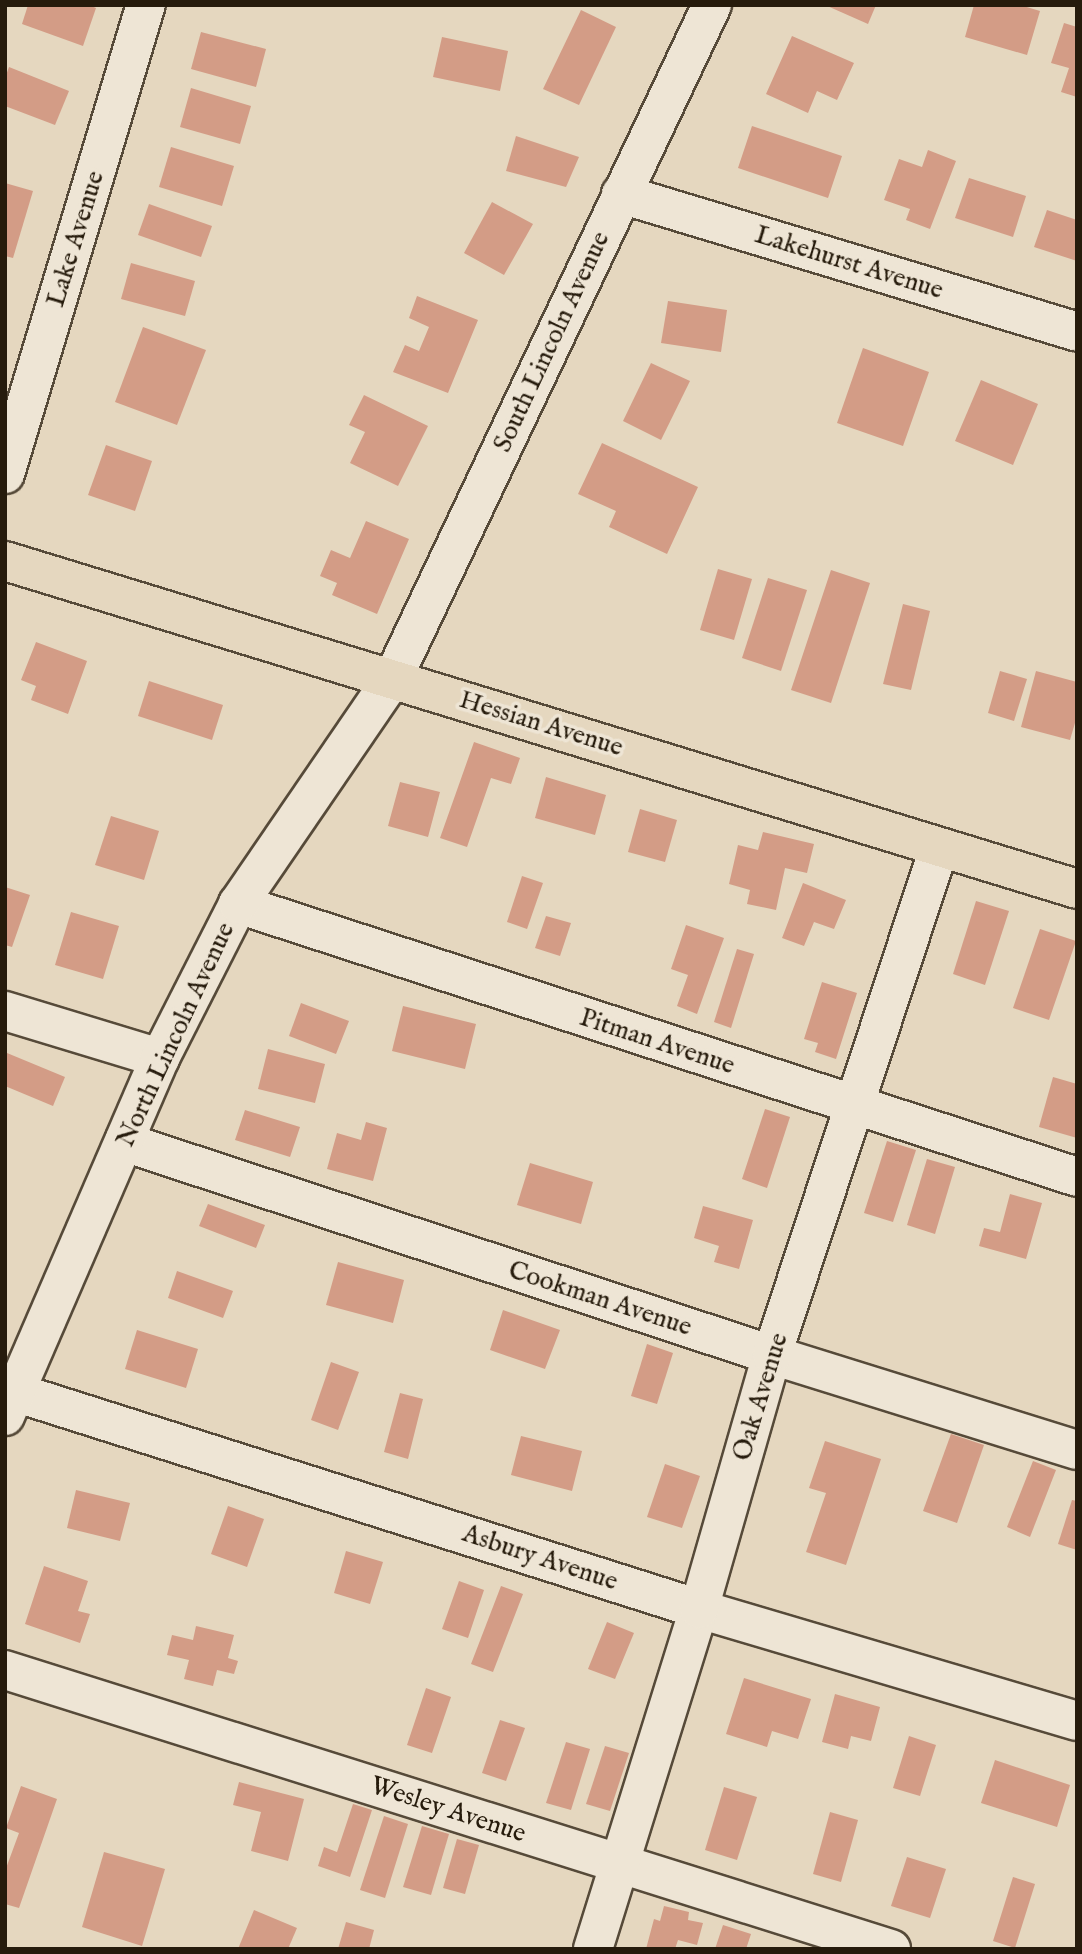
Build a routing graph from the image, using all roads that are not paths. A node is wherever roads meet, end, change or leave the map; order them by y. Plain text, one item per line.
1 (146, 5) edge
2 (712, 5) edge
3 (621, 194) junction
4 (1077, 332) edge
5 (5, 474) edge
6 (5, 561) edge
7 (393, 678) junction
8 (939, 848) junction
9 (1077, 889) edge
10 (238, 904) junction
11 (5, 1010) edge
12 (160, 1058) junction
13 (855, 1107) junction
14 (124, 1142) junction
15 (1077, 1177) edge
16 (772, 1355) junction
17 (9, 1399) edge
18 (1077, 1450) edge
19 (699, 1608) junction
20 (5, 1670) edge
21 (1077, 1721) edge
22 (617, 1864) junction
23 (593, 1949) edge
24 (891, 1949) edge

1 - 5 street, Lake Avenue
2 - 3 street, South Lincoln Avenue
3 - 4 street, Lakehurst Avenue
3 - 7 street, South Lincoln Avenue
6 - 7 main road, Hessian Avenue
7 - 8 main road, Hessian Avenue
7 - 10 street, North Lincoln Avenue
8 - 9 main road, Hessian Avenue
8 - 13 street, Oak Avenue
10 - 12 street, North Lincoln Avenue
10 - 13 street, Pitman Avenue
11 - 12 street
12 - 14 street, North Lincoln Avenue
13 - 15 street, Pitman Avenue
13 - 16 street, Oak Avenue
14 - 16 street, Cookman Avenue
14 - 17 street, North Lincoln Avenue
16 - 18 street, Cookman Avenue
16 - 19 street, Oak Avenue
17 - 19 street, Asbury Avenue
19 - 21 street, Asbury Avenue
19 - 22 street, Oak Avenue
20 - 22 street, Wesley Avenue
22 - 23 street, Oak Avenue
22 - 24 street, Wesley Avenue

